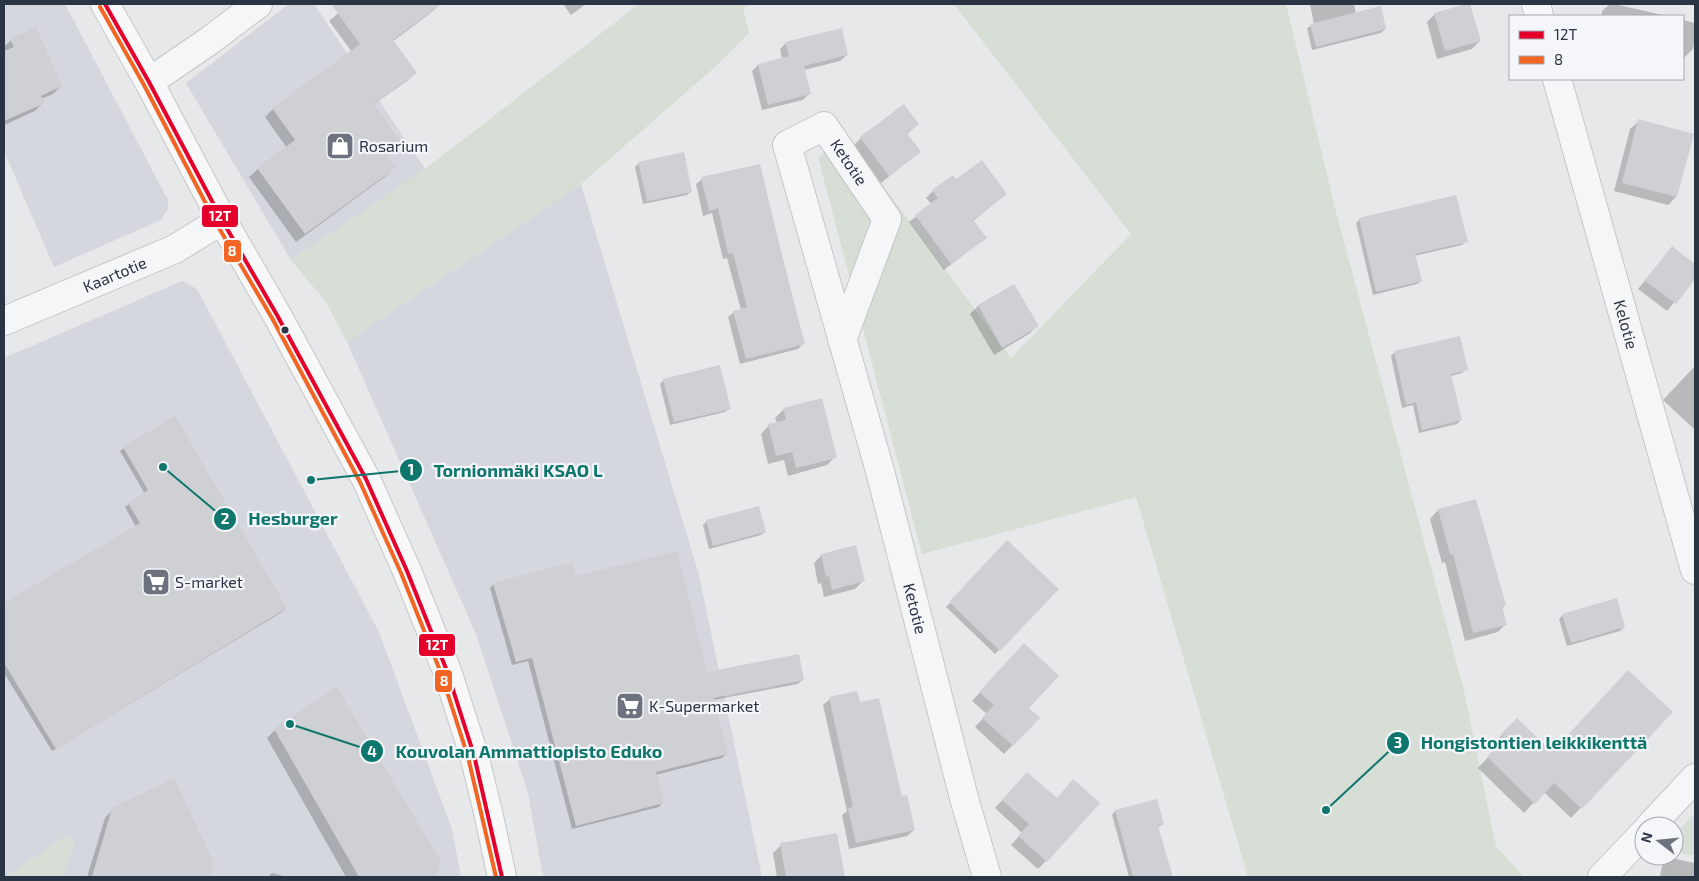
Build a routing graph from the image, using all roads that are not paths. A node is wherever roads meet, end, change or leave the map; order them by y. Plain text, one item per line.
1 (105, 4) edge
2 (258, 4) edge
3 (1557, 80) edge
4 (149, 82) junction
5 (222, 220) junction
6 (4, 321) edge
7 (842, 340) junction
8 (1695, 570) edge
9 (1695, 778) edge
10 (1659, 816) edge
11 (1634, 843) edge
12 (502, 877) edge
13 (987, 877) edge
14 (1602, 877) edge

1 - 4 street
2 - 4 street
3 - 8 street, Kelotie
4 - 5 street
5 - 6 street, Kaartotie
5 - 12 street
7 - 7 street, Ketotie
7 - 13 street, Ketotie
9 - 10 street
11 - 14 street

